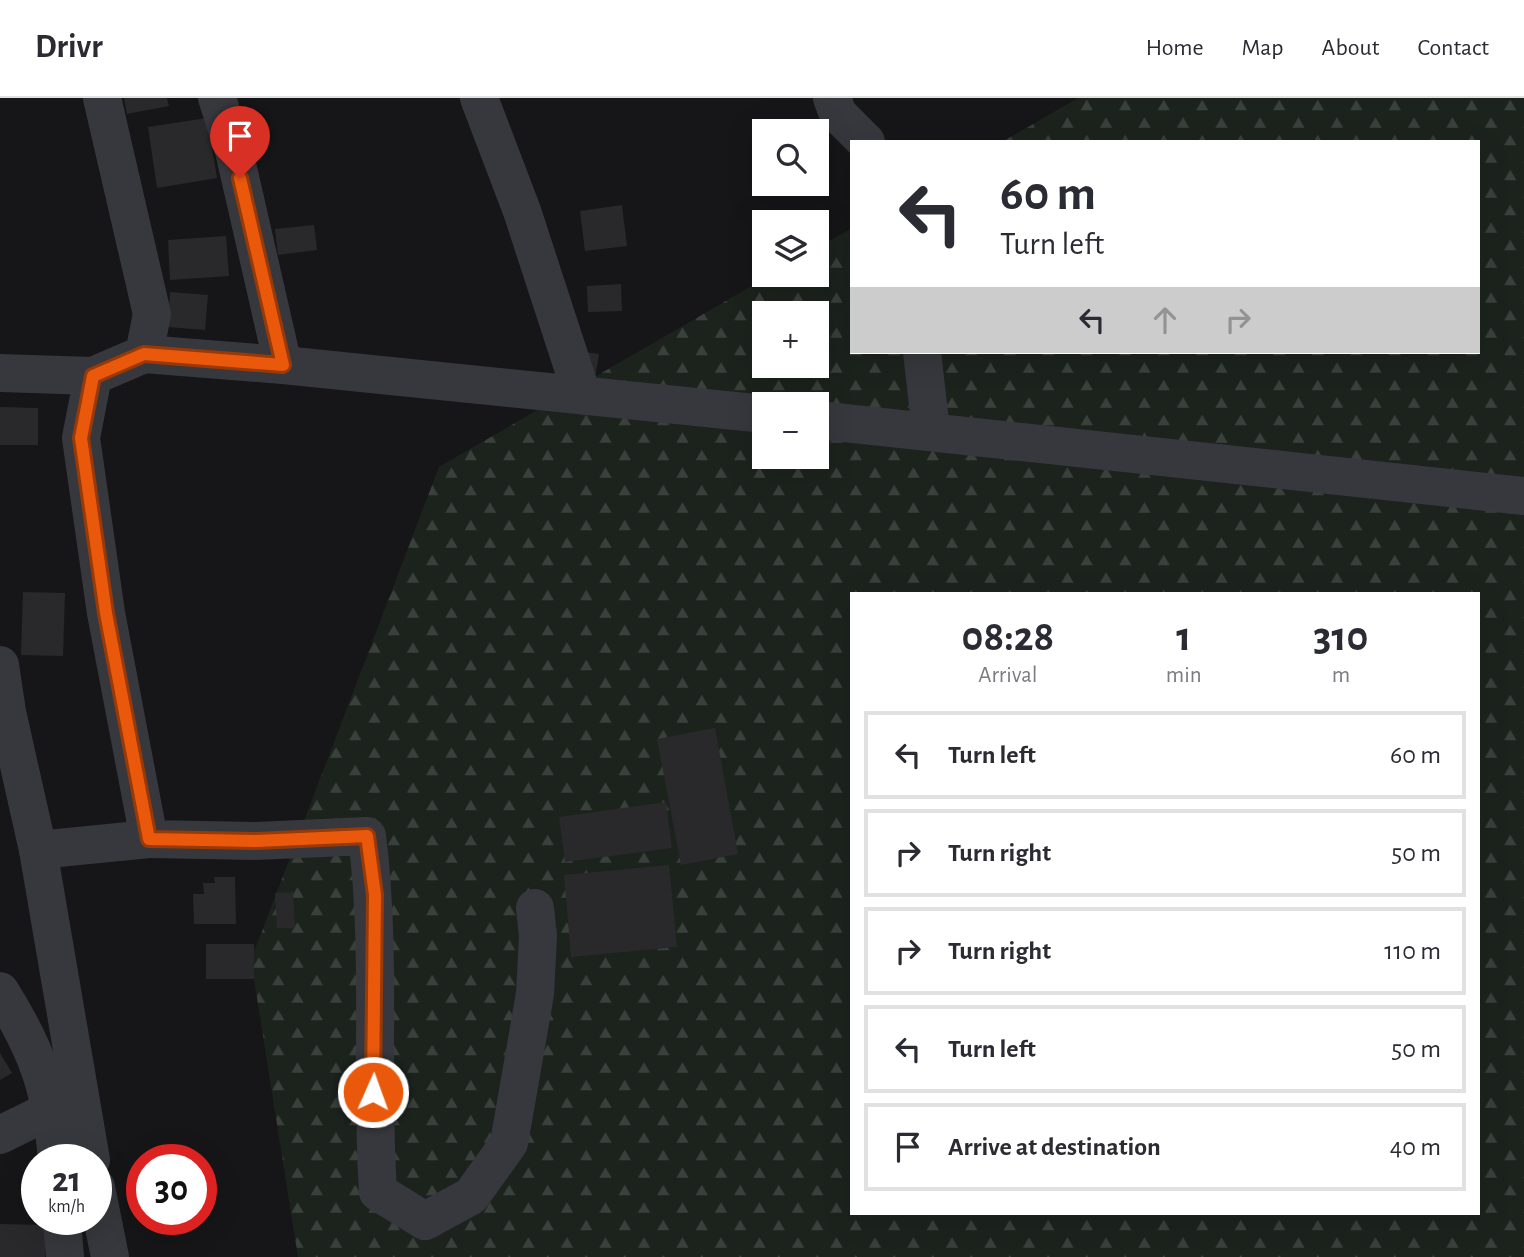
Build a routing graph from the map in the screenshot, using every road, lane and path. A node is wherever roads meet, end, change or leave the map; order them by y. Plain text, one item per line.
1 (102, 98) edge
2 (217, 98) edge
3 (479, 98) edge
4 (832, 98) edge
5 (864, 140) edge
6 (144, 354) junction
7 (922, 354) edge
8 (283, 365) junction
9 (0, 373) edge
10 (93, 376) junction
11 (582, 395) junction
12 (752, 413) edge
13 (829, 420) edge
14 (931, 431) junction
15 (1524, 496) edge
16 (0, 665) edge
17 (149, 839) junction
18 (38, 850) junction
19 (535, 908) dead end
20 (0, 991) edge
21 (53, 1109) junction
22 (0, 1135) edge
23 (56, 1144) edge
24 (88, 1144) edge
25 (63, 1235) edge
26 (106, 1235) edge
27 (65, 1257) edge
28 (110, 1257) edge

1 - 6 street
2 - 8 street
3 - 11 street
4 - 5 street
6 - 8 street
6 - 10 street
7 - 14 street
8 - 11 street
9 - 10 street
10 - 17 street
11 - 12 street
13 - 14 street
14 - 15 street
16 - 18 street
17 - 18 street
17 - 19 street
18 - 24 street
20 - 21 street
21 - 22 street
21 - 23 street
25 - 27 street
26 - 28 street

